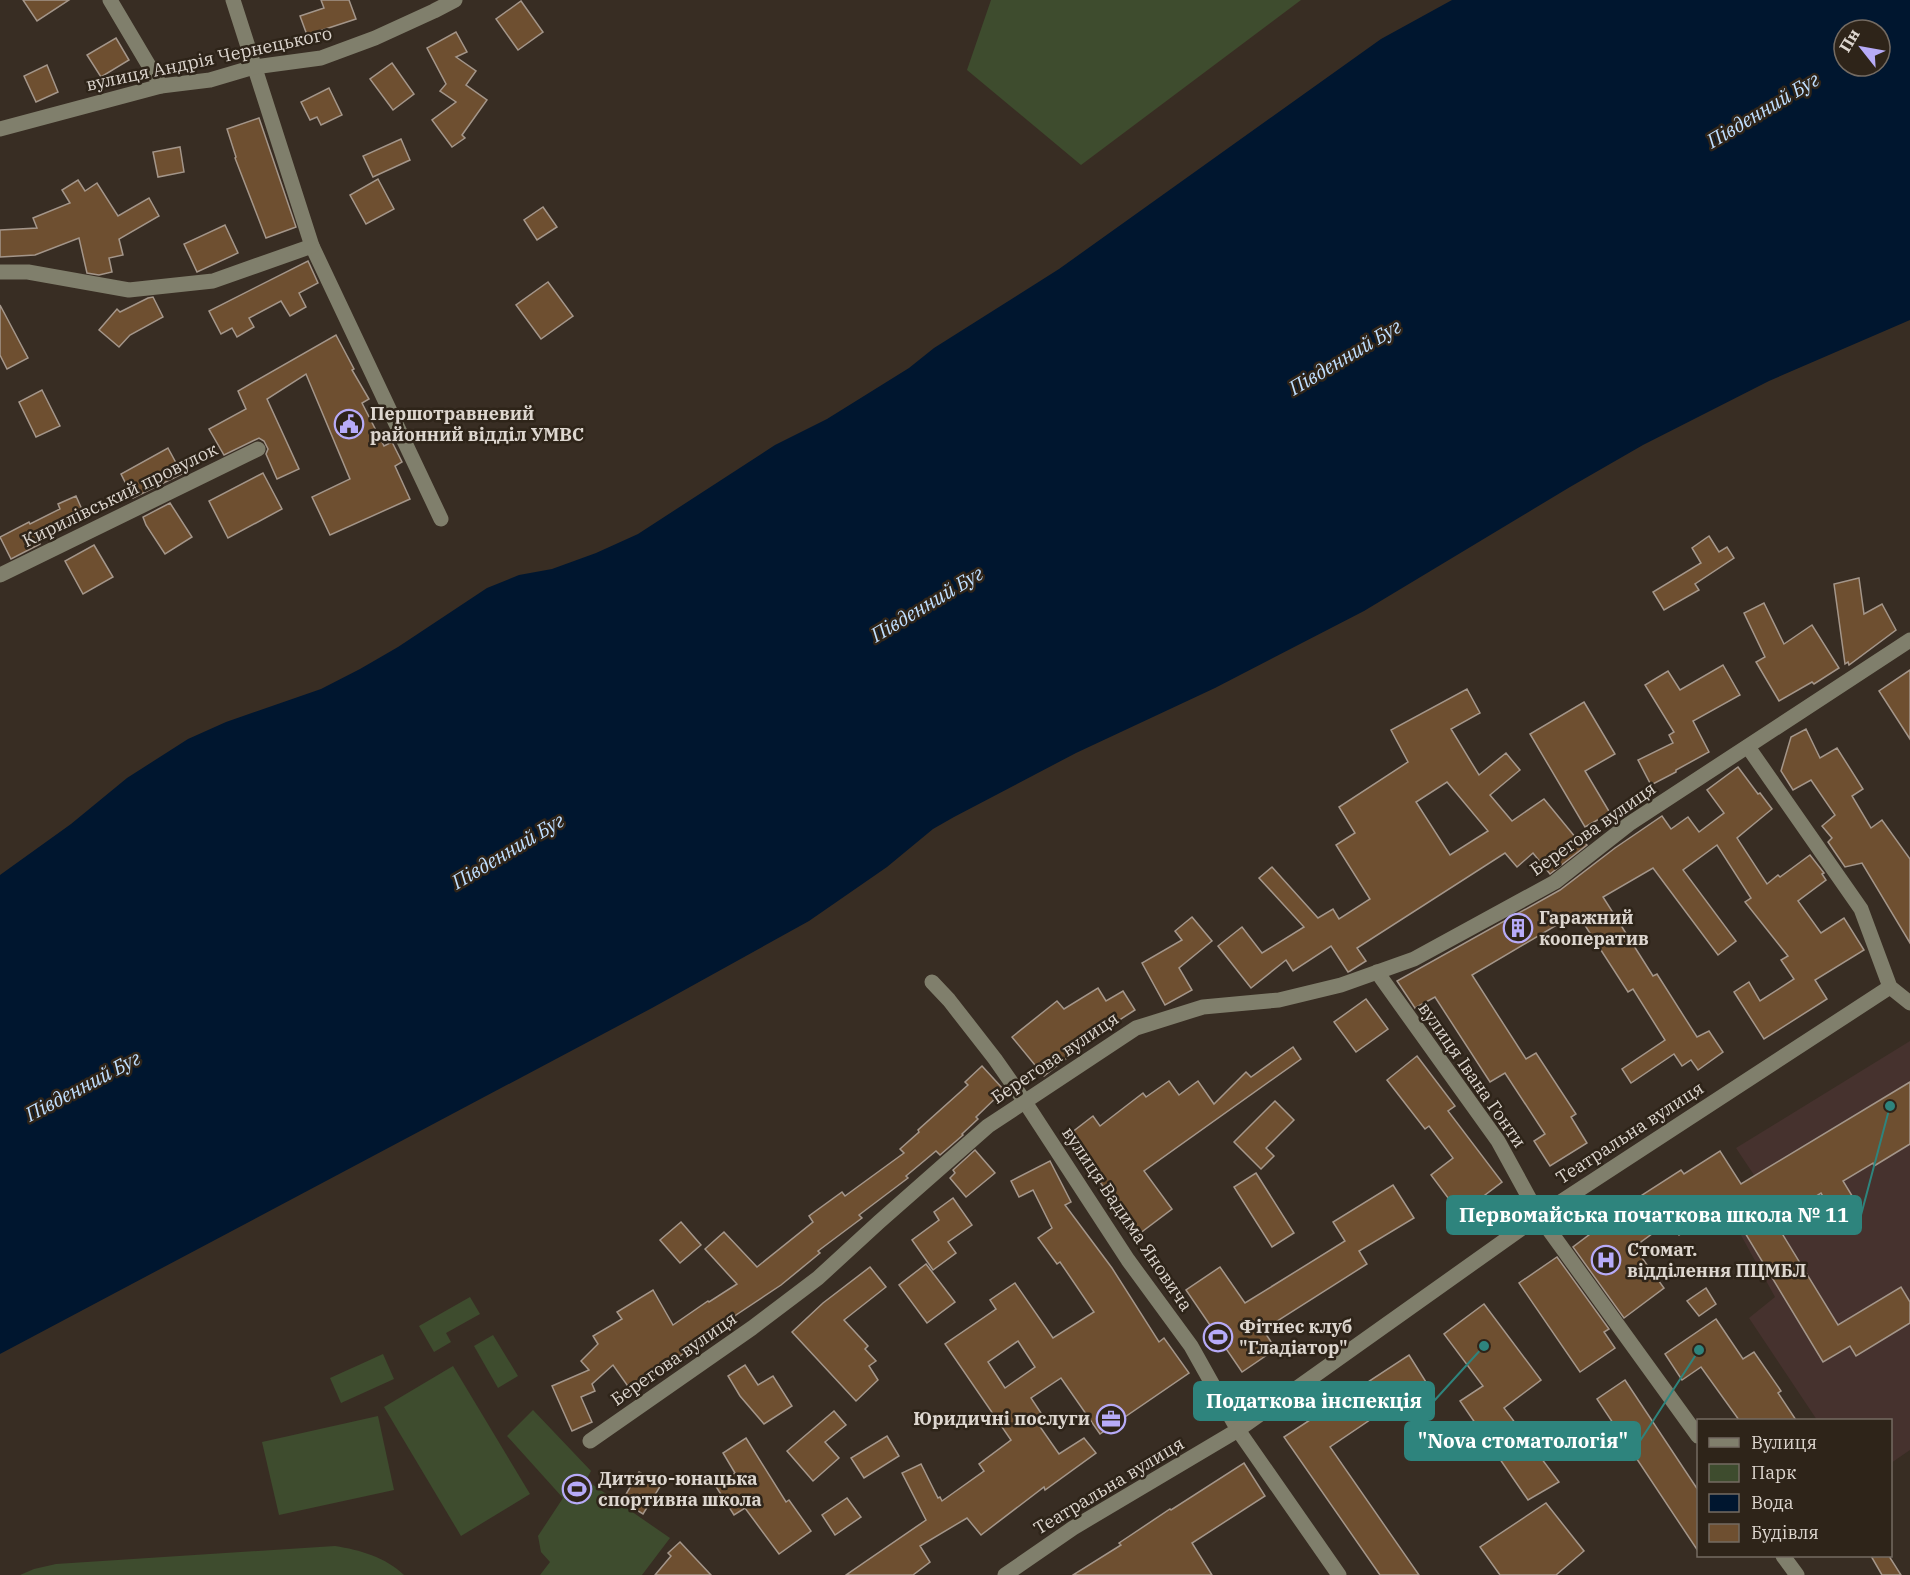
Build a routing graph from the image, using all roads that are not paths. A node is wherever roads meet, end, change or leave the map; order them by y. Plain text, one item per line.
1 (110, 0) edge
2 (233, 0) edge
3 (454, 0) edge
4 (254, 68) junction
5 (161, 86) junction
6 (0, 129) edge
7 (312, 246) junction
8 (0, 272) edge
9 (258, 449) dead end
10 (441, 519) dead end
11 (0, 575) edge
12 (1910, 640) edge
13 (1748, 747) junction
14 (1377, 972) junction
15 (932, 982) dead end
16 (1890, 987) junction
17 (1910, 1003) edge
18 (1025, 1102) junction
19 (1539, 1216) junction
20 (1238, 1430) junction
21 (1697, 1435) edge
22 (590, 1441) dead end
23 (1785, 1557) edge
24 (1005, 1575) edge
25 (1339, 1575) edge
26 (1797, 1575) edge

1 - 5 street
2 - 4 street
3 - 4 street, вулиця Андрія Чернецького
4 - 5 street, вулиця Андрія Чернецького
4 - 7 street
5 - 6 street, вулиця Андрія Чернецького
7 - 8 street
7 - 10 street
9 - 11 street, Кирилівський провулок
12 - 13 street, Берегова вулиця
13 - 14 street, Берегова вулиця
13 - 16 street
14 - 18 street, Берегова вулиця
14 - 19 street, вулиця Івана Гонти
15 - 18 street, вулиця Вадима Яновича
16 - 17 street
16 - 19 street, Театральна вулиця
18 - 20 street, вулиця Вадима Яновича
18 - 22 street, Берегова вулиця
19 - 20 street, Театральна вулиця
19 - 21 street, вулиця Івана Гонти
20 - 24 street, Театральна вулиця
20 - 25 street, вулиця Вадима Яновича
23 - 26 street

